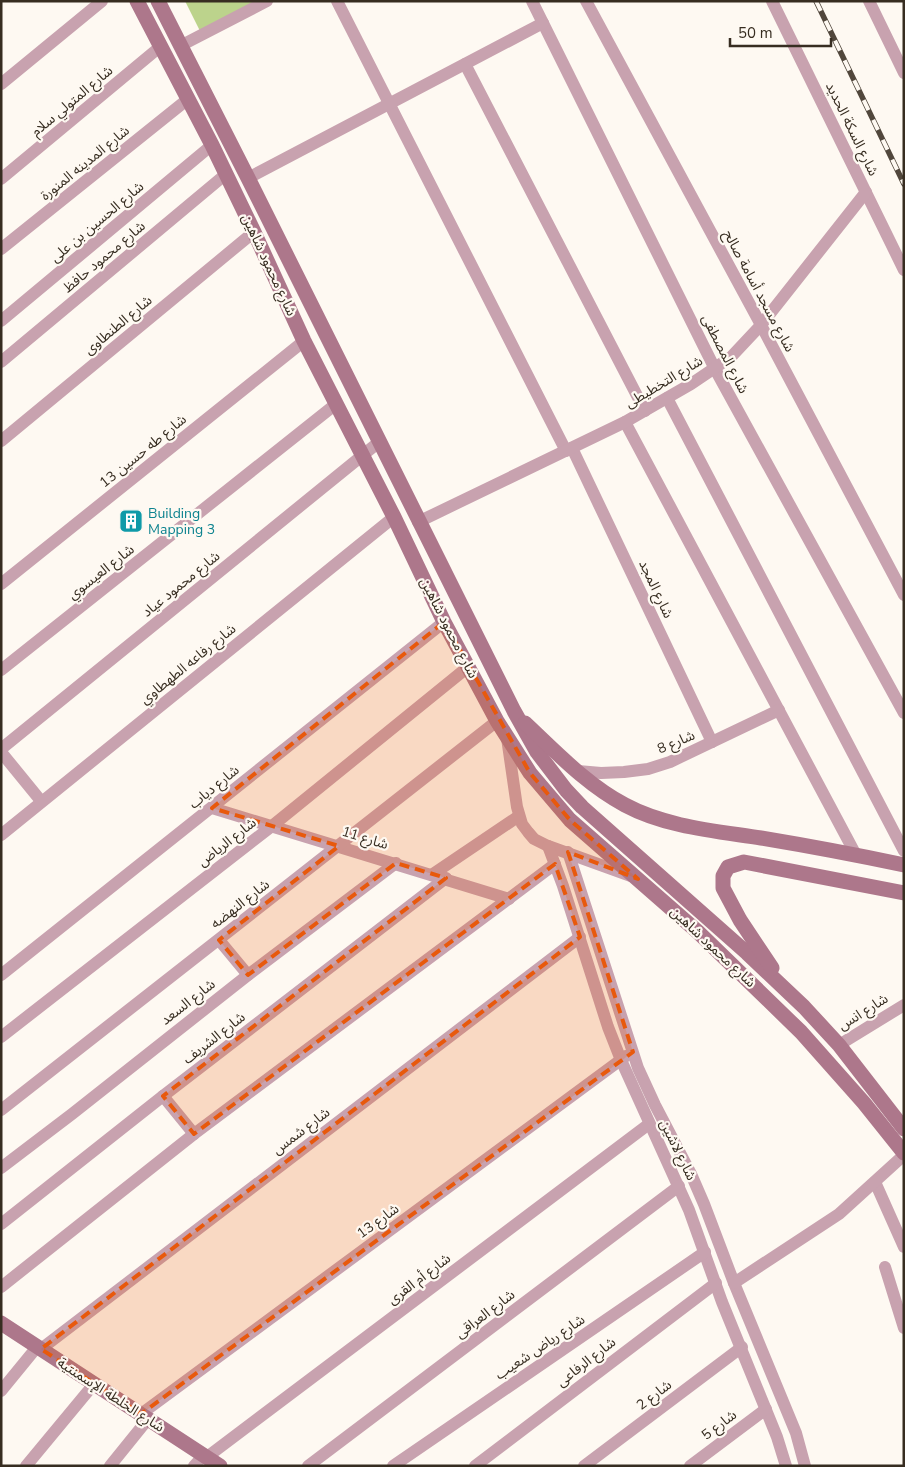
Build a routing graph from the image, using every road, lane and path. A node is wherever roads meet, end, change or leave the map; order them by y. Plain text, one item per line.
1 (102, 1) edge
2 (137, 1) edge
3 (158, 1) edge
4 (267, 1) edge
5 (337, 1) edge
6 (532, 1) edge
7 (586, 1) edge
8 (772, 1) edge
9 (869, 1) edge
10 (543, 23) junction
11 (182, 45) junction
12 (161, 46) junction
13 (465, 64) junction
14 (904, 73) edge
15 (1, 84) edge
16 (188, 99) junction
17 (389, 104) junction
18 (212, 145) junction
19 (226, 174) junction
20 (248, 178) junction
21 (1, 179) edge
22 (866, 192) junction
23 (254, 232) junction
24 (1, 249) edge
25 (904, 270) edge
26 (1, 321) edge
27 (761, 325) junction
28 (304, 341) junction
29 (1, 362) edge
30 (715, 369) junction
31 (667, 398) junction
32 (336, 404) junction
33 (645, 411) junction
34 (625, 422) junction
35 (1, 441) edge
36 (379, 442) junction
37 (569, 449) junction
38 (362, 456) junction
39 (394, 517) junction
40 (418, 522) junction
41 (1, 584) edge
42 (904, 595) edge
43 (444, 622) junction
44 (468, 667) junction
45 (1, 670) edge
46 (779, 710) junction
47 (514, 712) junction
48 (904, 713) edge
49 (498, 722) junction
50 (507, 736) junction
51 (712, 742) junction
52 (1, 750) edge
53 (578, 771) junction
54 (41, 801) junction
55 (212, 808) junction
56 (519, 816) junction
57 (272, 826) junction
58 (1, 835) edge
59 (339, 846) junction
60 (548, 846) junction
61 (904, 851) edge
62 (568, 852) junction
63 (856, 855) junction
64 (396, 863) junction
65 (555, 864) junction
66 (904, 865) edge
67 (433, 874) junction
68 (446, 878) junction
69 (638, 879) junction
70 (578, 882) junction
71 (563, 886) junction
72 (904, 892) edge
73 (509, 899) junction
74 (580, 937) junction
75 (219, 940) junction
76 (248, 975) junction
77 (1, 976) edge
78 (785, 988) junction
79 (904, 1005) edge
80 (1, 1037) edge
81 (839, 1045) junction
82 (633, 1052) junction
83 (620, 1060) junction
84 (163, 1096) junction
85 (1, 1110) edge
86 (649, 1124) junction
87 (904, 1129) edge
88 (194, 1134) junction
89 (904, 1154) edge
90 (1, 1168) edge
91 (875, 1182) junction
92 (679, 1186) junction
93 (712, 1223) junction
94 (1, 1224) edge
95 (697, 1230) junction
96 (904, 1247) edge
97 (705, 1252) junction
98 (885, 1267) dead end
99 (716, 1283) junction
100 (734, 1283) junction
101 (1, 1286) edge
102 (1, 1324) edge
103 (904, 1328) edge
104 (742, 1347) junction
105 (39, 1348) junction
106 (94, 1384) junction
107 (1, 1391) edge
108 (766, 1409) junction
109 (145, 1416) junction
110 (202, 1459) edge
111 (26, 1466) edge
112 (110, 1466) edge
113 (220, 1466) edge
114 (308, 1466) edge
115 (393, 1466) edge
116 (475, 1466) edge
117 (584, 1466) edge
118 (690, 1466) edge
119 (786, 1466) edge
120 (805, 1466) edge

1 - 15 street
2 - 12 main road, شارع محمود شاهين
3 - 11 main road, شارع محمود شاهين
4 - 11 street
5 - 17 street, شارع المجد
6 - 10 street, شارع المصطفى
7 - 27 street, شارع مسجد أسامة صالح
8 - 22 street, شارع السكة الحديد
9 - 14 street
10 - 13 street
10 - 30 street, شارع المصطفى
11 - 20 main road, شارع محمود شاهين
12 - 16 main road, شارع محمود شاهين
12 - 21 street, شارع المتولي سلام
13 - 17 street
13 - 33 street
16 - 18 main road, شارع محمود شاهين
16 - 24 street, شارع المدينه المنورة
17 - 20 street
17 - 37 street, شارع المجد
18 - 19 main road, شارع محمود شاهين
18 - 26 street, شارع الحسين بن على
19 - 23 main road, شارع محمود شاهين
19 - 29 street, شارع محمود حافظ
20 - 36 main road, شارع محمود شاهين
22 - 25 street, شارع السكة الحديد
22 - 27 street, شارع التخطيطى
23 - 28 main road, شارع محمود شاهين
23 - 35 street, شارع الطنطاوى
27 - 30 street, شارع التخطيطى
27 - 42 street, شارع مسجد أسامة صالح
28 - 32 main road, شارع محمود شاهين
28 - 41 street, شارع طه حسين 13
30 - 31 street, شارع التخطيطى
30 - 48 street, شارع المصطفى
31 - 33 street, شارع التخطيطى
31 - 61 street
32 - 38 main road, شارع محمود شاهين
32 - 45 street, شارع العيسوي
33 - 34 street, شارع التخطيطى
34 - 37 street, شارع التخطيطى
34 - 46 street
36 - 38 street, شارع محمود عياد
36 - 40 main road, شارع محمود شاهين
37 - 40 street, شارع التخطيطى
37 - 51 street, شارع المجد
38 - 39 main road, شارع محمود شاهين
38 - 52 street, شارع محمود عياد
39 - 43 main road, شارع محمود شاهين
39 - 54 street, شارع رفاعه الطهطاوي
40 - 47 main road, شارع محمود شاهين
43 - 44 main road, شارع محمود شاهين
43 - 55 street, شارع دياب
44 - 49 main road, شارع محمود شاهين
44 - 57 street, شارع الرياض
46 - 51 street, شارع 8
46 - 63 street
47 - 53 main road
47 - 78 main road, شارع محمود شاهين
49 - 50 main road, شارع محمود شاهين
49 - 59 street, شارع النهضه
50 - 56 street
50 - 69 main road, شارع محمود شاهين
51 - 53 street, شارع 8
52 - 54 street
53 - 63 main road
54 - 58 street, شارع رفاعه الطهطاوي
55 - 57 street, شارع 11
55 - 77 street, شارع دياب
56 - 60 street
56 - 67 street
57 - 59 street, شارع 11
57 - 80 street, شارع الرياض
59 - 64 street, شارع 11
59 - 75 street, شارع النهضه
60 - 62 street
60 - 65 street, شارع لاشين
62 - 69 street
62 - 70 street, شارع لاشين
63 - 66 main road
64 - 67 street, شارع 11
64 - 76 street, شارع السعد
65 - 71 street, شارع لاشين
65 - 73 street
67 - 68 street, شارع 11
68 - 73 street, شارع 11
68 - 84 street, شارع الشريف
69 - 89 main road, شارع محمود شاهين
70 - 71 street
70 - 82 street, شارع لاشين
71 - 74 street, شارع لاشين
72 - 78 main road
73 - 88 street
74 - 83 street, شارع لاشين
74 - 105 street, شارع شمس
75 - 76 street
75 - 85 street, شارع النهضه
76 - 90 street, شارع السعد
78 - 81 main road, شارع محمود شاهين
79 - 81 street, شارع انس
81 - 87 main road, شارع محمود شاهين
82 - 83 street, شارع 13
82 - 93 street, شارع لاشين
83 - 86 street, شارع لاشين
83 - 109 street, شارع 13
84 - 88 street
84 - 94 street, شارع الشريف
86 - 92 street, شارع لاشين
86 - 110 street, شارع أم القرى
88 - 101 street
89 - 91 street
91 - 96 street
91 - 100 street
92 - 95 street, شارع لاشين
92 - 114 street, شارع العراقى
93 - 95 street
93 - 100 street, شارع لاشين
95 - 97 street, شارع لاشين
97 - 99 street, شارع لاشين
97 - 115 street, شارع رياض شعيب
98 - 103 street
99 - 104 street, شارع لاشين
99 - 116 street, شارع الرفاعى
100 - 120 street, شارع لاشين
102 - 105 main road, شارع الخلطة الإسمنتية
104 - 108 street, شارع لاشين
104 - 117 street, شارع 2
105 - 106 main road, شارع الخلطة الإسمنتية
105 - 107 street, شارع شمس
106 - 109 main road, شارع الخلطة الإسمنتية
106 - 111 street
108 - 118 street, شارع 5
108 - 119 street, شارع لاشين
109 - 110 main road, شارع الخلطة الإسمنتية
109 - 112 street
110 - 113 main road, شارع الخلطة الإسمنتية

